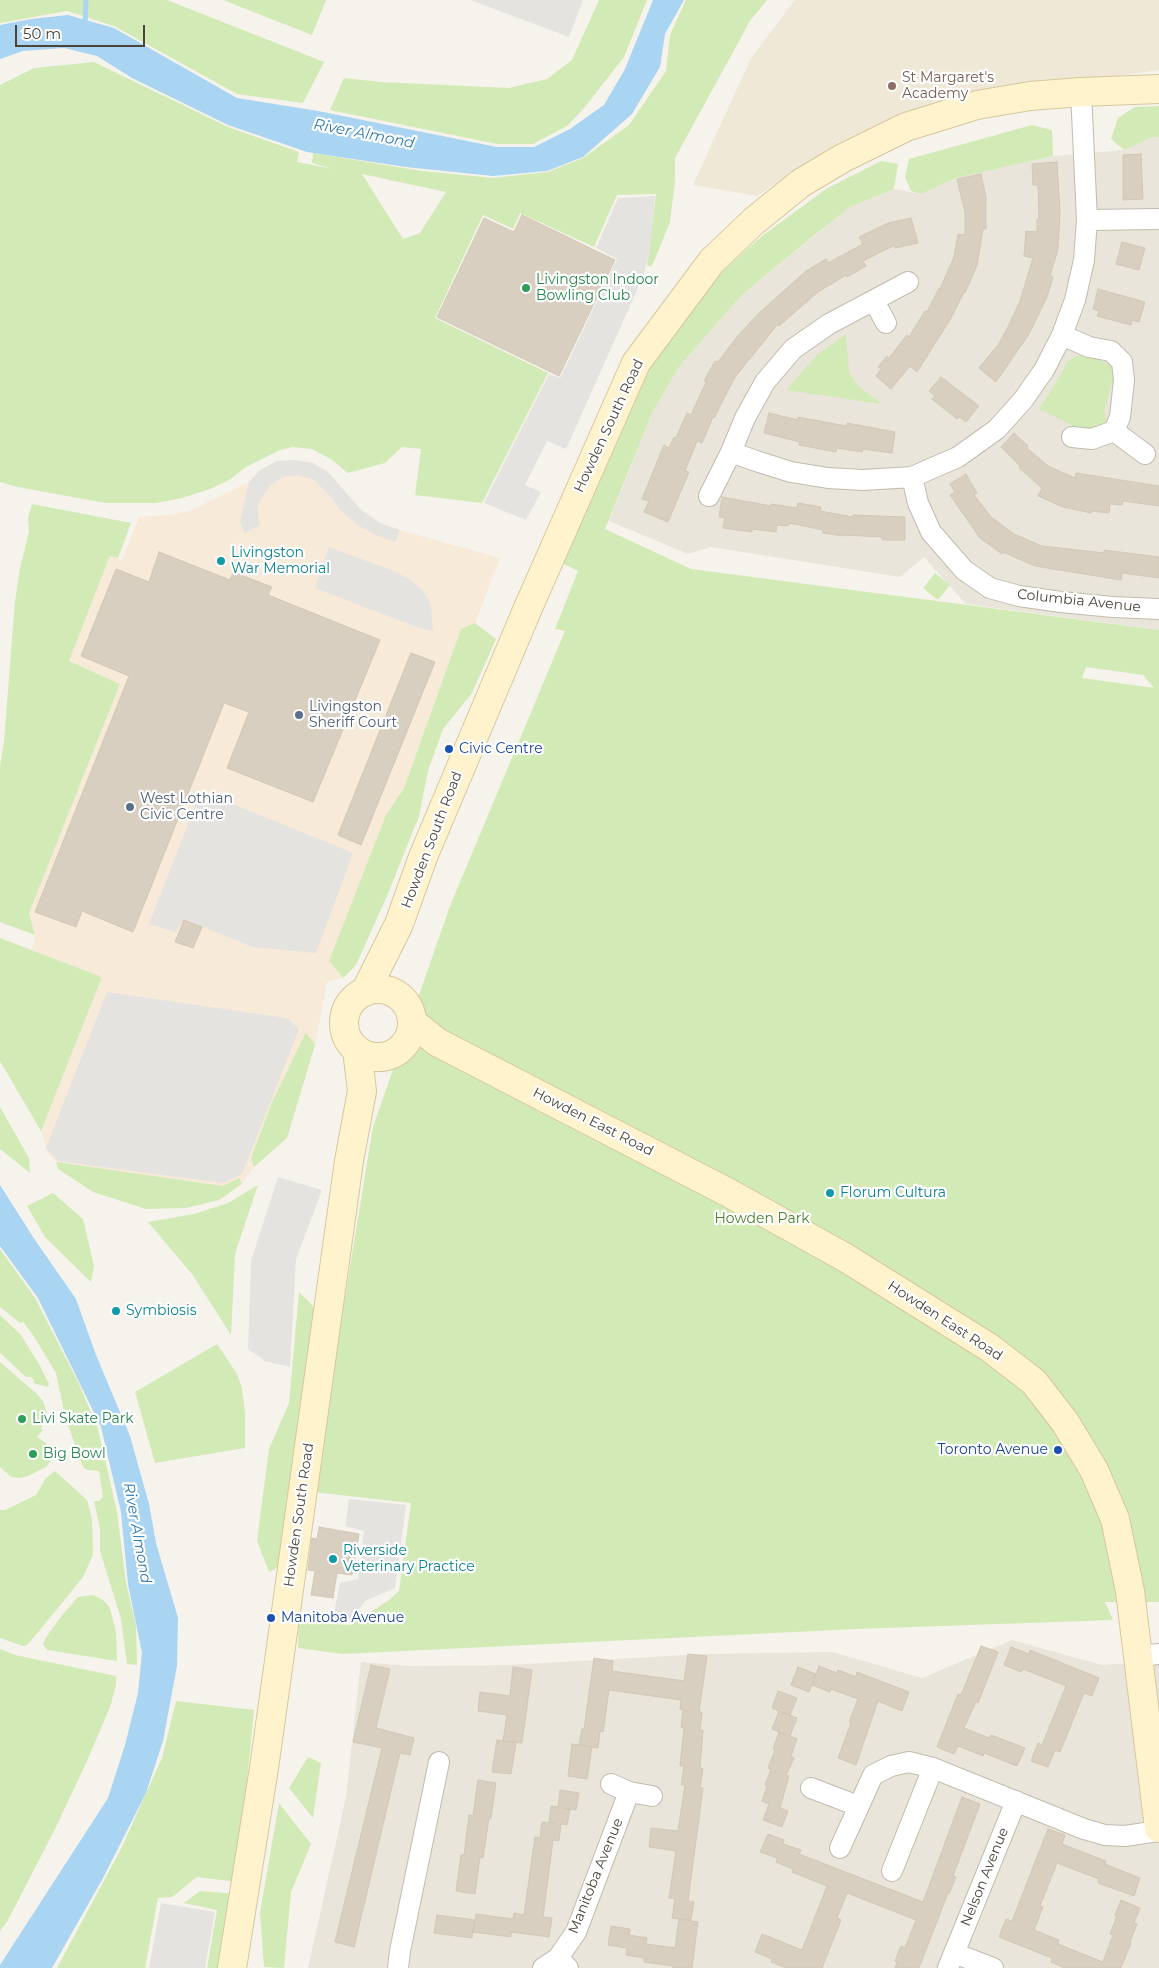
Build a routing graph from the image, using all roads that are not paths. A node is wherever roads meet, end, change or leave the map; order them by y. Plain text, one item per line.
1 (1159, 90) edge
2 (1081, 92) junction
3 (1159, 219) edge
4 (1087, 220) junction
5 (908, 282) dead end
6 (874, 301) junction
7 (886, 323) dead end
8 (1062, 335) junction
9 (1114, 432) junction
10 (1072, 437) dead end
11 (731, 452) junction
12 (1145, 454) dead end
13 (912, 477) junction
14 (709, 496) dead end
15 (1159, 609) edge
16 (399, 924) junction
17 (365, 992) junction
18 (394, 993) junction
19 (410, 1032) junction
20 (357, 1050) junction
21 (384, 1057) junction
22 (362, 1091) junction
23 (1148, 1655) edge
24 (439, 1762) dead end
25 (933, 1768) junction
26 (811, 1788) dead end
27 (652, 1796) dead end
28 (1016, 1801) junction
29 (858, 1806) junction
30 (1159, 1830) edge
31 (840, 1848) dead end
32 (892, 1871) dead end
33 (951, 1961) edge
34 (556, 1965) edge
35 (232, 1968) edge
36 (398, 1968) edge
37 (993, 1968) edge

1 - 2 main road, Howden South Road
2 - 4 street
2 - 16 main road, Howden South Road
3 - 4 street
4 - 8 street
5 - 6 street
6 - 7 street
6 - 11 street
8 - 9 street
8 - 13 street
9 - 10 street
9 - 12 street
11 - 13 street
11 - 14 street
13 - 15 street, Columbia Avenue
16 - 17 main road, Howden South Road
16 - 18 main road, Howden South Road
17 - 18 main road
17 - 20 main road, Howden South Road
18 - 19 main road
19 - 21 main road, Howden South Road
19 - 23 main road, Howden East Road
20 - 21 main road
20 - 22 main road, Howden South Road
21 - 22 main road, Howden South Road
22 - 35 main road, Howden South Road
23 - 30 main road, Howden East Road
24 - 36 street
25 - 28 street
25 - 29 street
25 - 32 street
26 - 29 street
27 - 34 street, Manitoba Avenue
28 - 30 street
28 - 33 street, Nelson Avenue
29 - 31 street
33 - 37 street, Nelson Avenue

